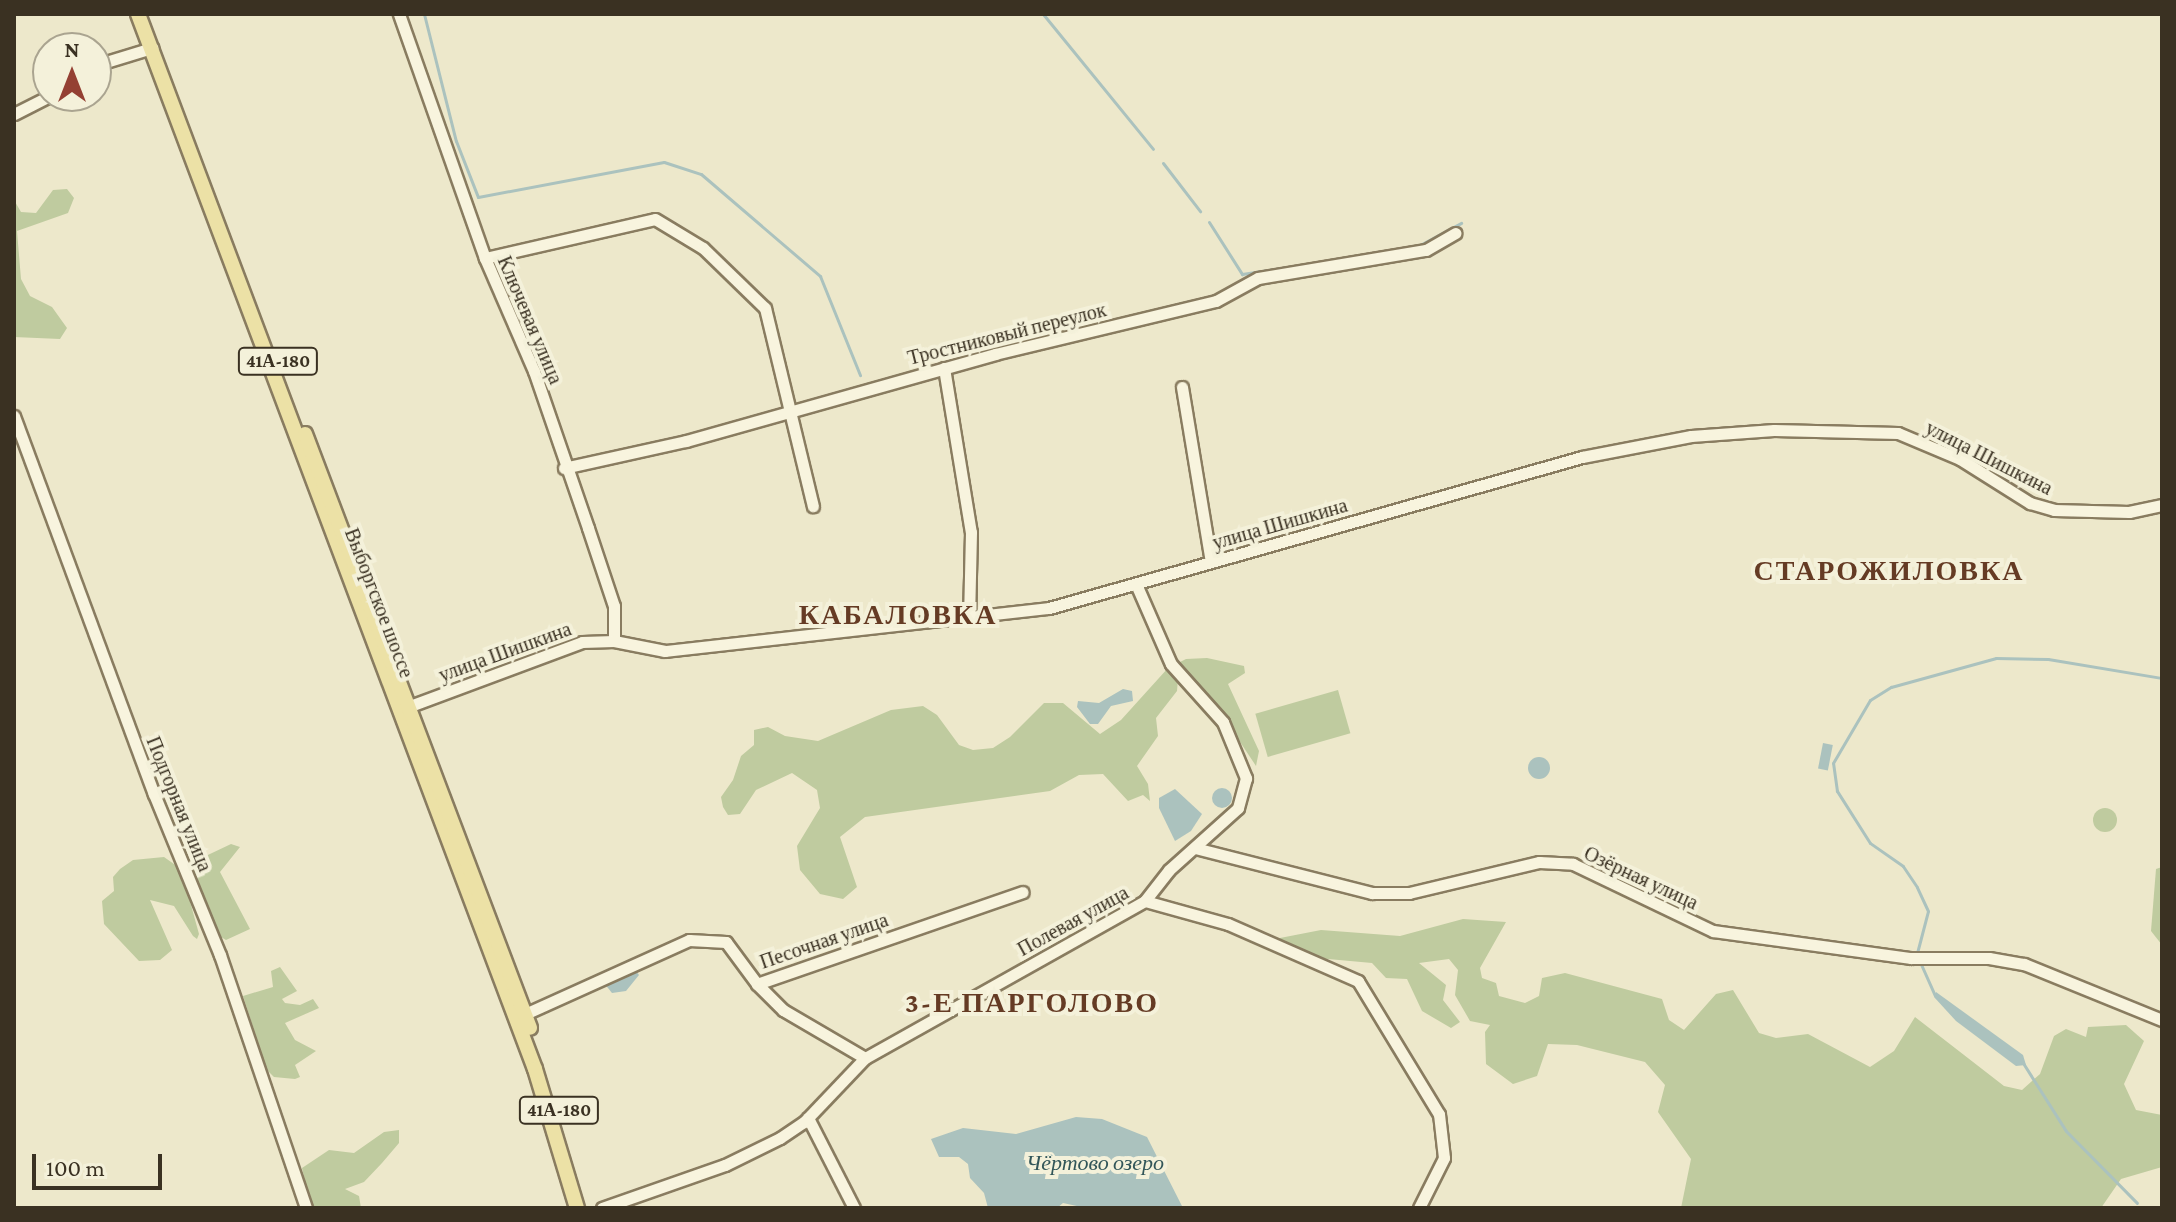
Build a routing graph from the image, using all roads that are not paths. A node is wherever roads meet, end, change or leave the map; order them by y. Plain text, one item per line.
1 (138, 14) edge
2 (149, 14) edge
3 (399, 14) edge
4 (152, 48) junction
5 (112, 59) edge
6 (32, 105) edge
7 (14, 114) edge
8 (1456, 233) dead end
9 (485, 258) junction
10 (944, 368) junction
11 (1182, 387) dead end
12 (793, 408) junction
13 (14, 416) edge
14 (564, 468) junction
15 (2162, 505) edge
16 (813, 506) dead end
17 (1211, 562) junction
18 (1136, 584) junction
19 (969, 618) junction
20 (614, 641) junction
21 (405, 708) junction
22 (1195, 848) junction
23 (1022, 892) dead end
24 (1145, 901) junction
25 (757, 984) junction
26 (525, 1014) junction
27 (2162, 1020) edge
28 (865, 1058) junction
29 (808, 1118) junction
30 (306, 1208) edge
31 (577, 1208) edge
32 (587, 1208) edge
33 (602, 1208) edge
34 (854, 1208) edge
35 (1419, 1208) edge

1 - 4 main road, Выборгское шоссе / 41А-180
2 - 21 main road, Выборгское шоссе / 41А-180
3 - 9 street, Ключевая улица
4 - 5 street
4 - 21 main road, Выборгское шоссе / 41А-180
6 - 7 street
8 - 10 street, Тростниковый переулок
9 - 12 street
9 - 14 street, Ключевая улица
10 - 12 street, Тростниковый переулок
10 - 19 street
11 - 17 street
12 - 14 street, Тростниковый переулок
12 - 16 street
13 - 30 street, Подгорная улица
14 - 20 street, Ключевая улица
15 - 17 street, улица Шишкина
17 - 18 street, улица Шишкина
18 - 19 street, улица Шишкина
18 - 22 street
19 - 20 street, улица Шишкина
20 - 21 street, улица Шишкина
21 - 26 main road, Выборгское шоссе / 41А-180
21 - 31 main road, Выборгское шоссе / 41А-180
22 - 24 street
22 - 27 street, Озёрная улица
23 - 25 street, Песочная улица
24 - 28 street, Полевая улица
24 - 35 street, Полевая улица
25 - 26 street, Песочная улица
25 - 28 street
26 - 32 main road, Выборгское шоссе / 41А-180
28 - 29 street, Полевая улица
29 - 33 street, Полевая улица
29 - 34 street

